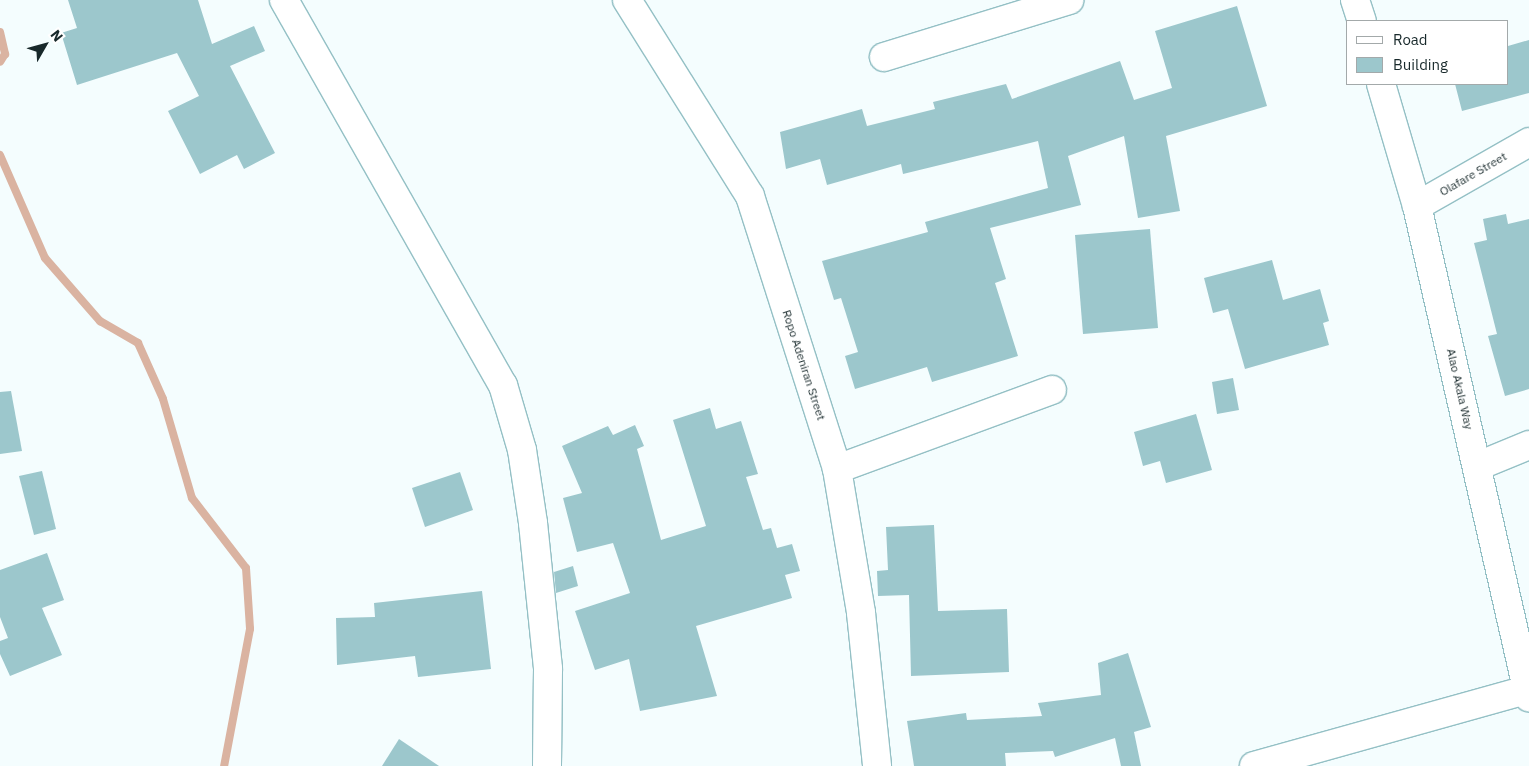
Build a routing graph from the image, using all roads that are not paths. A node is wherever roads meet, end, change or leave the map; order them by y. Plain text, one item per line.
1 (284, 0) edge
2 (627, 0) edge
3 (1069, 0) edge
4 (1355, 0) edge
5 (1362, 20) edge
6 (884, 57) dead end
7 (1381, 85) edge
8 (1529, 142) edge
9 (1418, 206) junction
10 (1052, 390) dead end
11 (1529, 445) edge
12 (1478, 466) junction
13 (837, 469) junction
14 (1528, 693) edge
15 (547, 766) edge
16 (877, 766) edge
17 (1254, 766) edge

1 - 15 street
2 - 13 street, Ropo Adeniran Street
3 - 6 street
4 - 5 street
7 - 9 street, Alao Akala Way
8 - 9 street, Olafare Street
9 - 12 street, Alao Akala Way
10 - 13 street
11 - 12 street
12 - 14 street, Alao Akala Way
13 - 16 street, Ropo Adeniran Street
14 - 17 street

